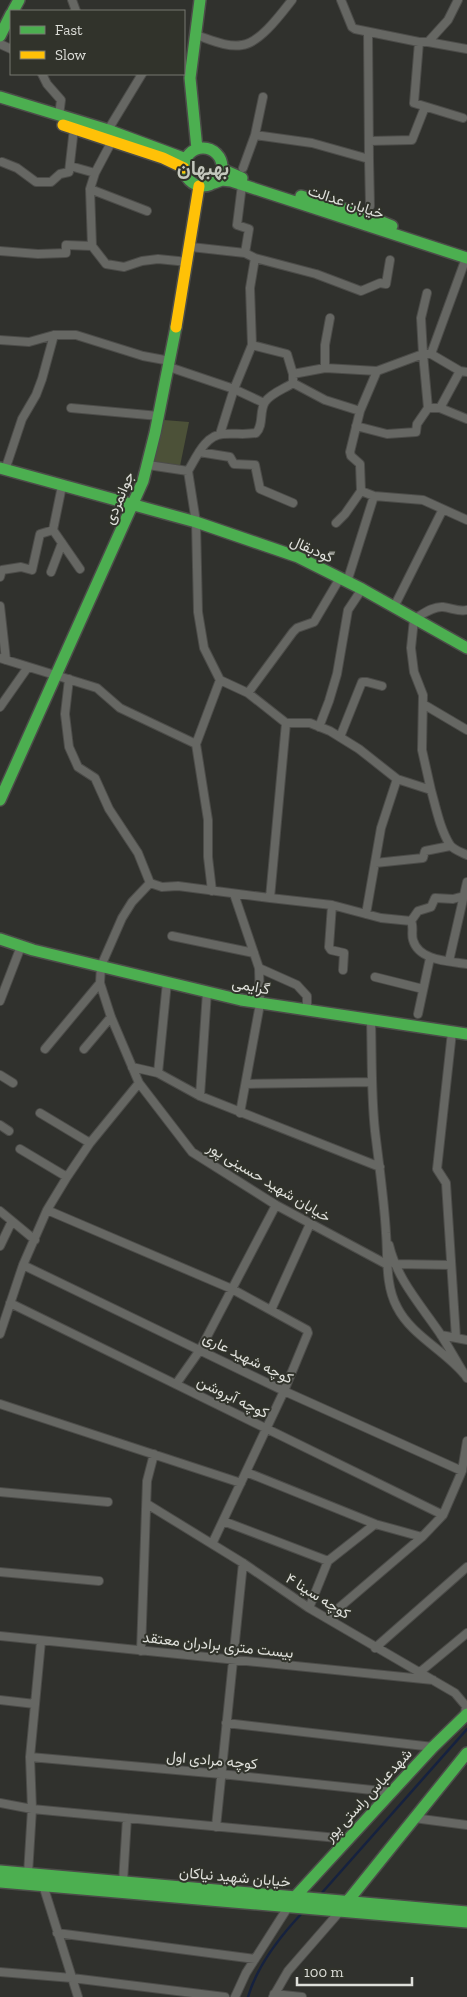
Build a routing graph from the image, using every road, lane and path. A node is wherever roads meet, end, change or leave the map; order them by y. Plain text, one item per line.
1 (200, 0) edge
2 (292, 0) edge
3 (341, 0) edge
4 (458, 0) edge
5 (10, 17) edge
6 (368, 32) junction
7 (196, 35) junction
8 (0, 36) edge
9 (419, 42) junction
10 (428, 42) junction
11 (467, 49) edge
12 (187, 64) edge
13 (42, 75) edge
14 (141, 75) edge
15 (0, 96) edge
16 (264, 97) dead end
17 (0, 104) edge
18 (425, 107) junction
19 (59, 116) junction
20 (463, 118) dead end
21 (74, 128) junction
22 (255, 135) junction
23 (110, 136) junction
24 (369, 141) junction
25 (197, 149) junction
26 (369, 159) junction
27 (2, 162) dead end
28 (185, 163) junction
29 (70, 166) junction
30 (222, 167) junction
31 (243, 168) dead end
32 (95, 173) junction
33 (214, 183) junction
34 (242, 184) junction
35 (199, 186) junction
36 (90, 189) junction
37 (370, 206) dead end
38 (147, 211) dead end
39 (92, 246) junction
40 (190, 247) junction
41 (0, 251) edge
42 (467, 252) edge
43 (244, 253) junction
44 (255, 258) junction
45 (467, 258) edge
46 (390, 260) dead end
47 (188, 262) junction
48 (427, 292) dead end
49 (330, 318) dead end
50 (54, 335) junction
51 (0, 340) edge
52 (252, 345) junction
53 (427, 354) junction
54 (169, 364) junction
55 (325, 368) junction
56 (377, 371) junction
57 (463, 372) edge
58 (293, 374) junction
59 (293, 383) junction
60 (234, 389) junction
61 (264, 403) junction
62 (71, 408) dead end
63 (428, 408) junction
64 (440, 408) junction
65 (360, 411) junction
66 (160, 416) junction
67 (467, 419) edge
68 (356, 426) junction
69 (220, 434) junction
70 (199, 452) junction
71 (148, 464) junction
72 (2, 469) edge
73 (188, 471) junction
74 (62, 486) junction
75 (361, 491) junction
76 (374, 496) junction
77 (293, 503) dead end
78 (133, 504) junction
79 (443, 509) junction
80 (467, 520) edge
81 (196, 522) junction
82 (336, 523) dead end
83 (53, 530) junction
84 (62, 543) junction
85 (80, 569) dead end
86 (51, 572) dead end
87 (0, 577) edge
88 (343, 580) junction
89 (362, 589) junction
90 (0, 606) edge
91 (394, 607) junction
92 (467, 610) edge
93 (414, 619) junction
94 (467, 648) edge
95 (3, 659) edge
96 (28, 667) junction
97 (56, 675) junction
98 (69, 679) junction
99 (220, 680) junction
100 (382, 686) dead end
101 (248, 693) junction
102 (423, 704) junction
103 (0, 707) edge
104 (286, 723) junction
105 (319, 727) junction
106 (467, 730) edge
107 (340, 737) junction
108 (196, 744) junction
109 (397, 779) junction
110 (431, 790) junction
111 (0, 800) edge
112 (450, 846) junction
113 (467, 854) edge
114 (375, 863) junction
115 (467, 882) edge
116 (150, 883) junction
117 (212, 890) junction
118 (234, 894) junction
119 (464, 896) junction
120 (270, 898) junction
121 (332, 905) junction
122 (366, 914) junction
123 (411, 921) junction
124 (172, 936) dead end
125 (0, 939) edge
126 (0, 945) edge
127 (20, 949) junction
128 (33, 950) junction
129 (254, 952) junction
130 (430, 958) junction
131 (449, 961) junction
132 (467, 964) edge
133 (101, 966) junction
134 (259, 968) junction
135 (343, 970) dead end
136 (375, 977) dead end
137 (167, 982) junction
138 (100, 983) junction
139 (423, 988) junction
140 (207, 992) junction
141 (0, 1001) edge
142 (260, 1004) junction
143 (308, 1011) junction
144 (418, 1014) dead end
145 (110, 1017) junction
146 (371, 1020) junction
147 (452, 1032) junction
148 (467, 1034) edge
149 (45, 1049) dead end
150 (84, 1049) dead end
151 (132, 1067) junction
152 (158, 1072) junction
153 (0, 1075) edge
154 (372, 1082) junction
155 (13, 1083) dead end
156 (139, 1083) junction
157 (246, 1084) junction
158 (200, 1096) junction
159 (40, 1113) dead end
160 (240, 1113) junction
161 (0, 1125) edge
162 (9, 1131) dead end
163 (90, 1143) junction
164 (20, 1149) dead end
165 (380, 1167) junction
166 (67, 1177) junction
167 (276, 1205) junction
168 (48, 1210) junction
169 (0, 1211) edge
170 (12, 1221) junction
171 (310, 1224) junction
172 (386, 1234) junction
173 (36, 1240) junction
174 (0, 1246) edge
175 (386, 1264) junction
176 (395, 1264) junction
177 (23, 1265) junction
178 (451, 1265) junction
179 (232, 1289) junction
180 (10, 1303) junction
181 (271, 1310) junction
182 (0, 1334) edge
183 (442, 1336) junction
184 (456, 1338) junction
185 (467, 1340) edge
186 (200, 1350) junction
187 (466, 1376) edge
188 (176, 1384) junction
189 (284, 1391) junction
190 (0, 1404) edge
191 (266, 1429) junction
192 (467, 1441) edge
193 (154, 1454) junction
194 (462, 1471) junction
195 (246, 1472) junction
196 (241, 1483) junction
197 (0, 1492) edge
198 (108, 1502) dead end
199 (147, 1504) junction
200 (443, 1515) junction
201 (223, 1521) junction
202 (375, 1524) junction
203 (422, 1537) junction
204 (212, 1544) junction
205 (328, 1562) junction
206 (243, 1563) junction
207 (467, 1567) edge
208 (0, 1572) edge
209 (99, 1581) dead end
210 (309, 1608) junction
211 (328, 1618) junction
212 (467, 1634) edge
213 (0, 1636) edge
214 (41, 1641) junction
215 (375, 1648) junction
216 (141, 1651) junction
217 (232, 1660) junction
218 (420, 1672) junction
219 (433, 1680) junction
220 (0, 1700) edge
221 (35, 1704) junction
222 (466, 1714) edge
223 (226, 1723) junction
224 (433, 1747) junction
225 (466, 1754) edge
226 (30, 1757) junction
227 (221, 1774) junction
228 (390, 1792) junction
229 (0, 1804) edge
230 (32, 1809) junction
231 (127, 1818) junction
232 (414, 1818) junction
233 (467, 1825) edge
234 (216, 1827) junction
235 (348, 1839) junction
236 (0, 1871) edge
237 (28, 1874) junction
238 (0, 1882) edge
239 (123, 1882) junction
240 (43, 1885) junction
241 (291, 1902) junction
242 (344, 1907) junction
243 (467, 1912) edge
244 (467, 1922) edge
245 (57, 1933) junction
246 (255, 1959) junction
247 (0, 1972) edge
248 (72, 1978) junction
249 (273, 1996) edge
250 (78, 1997) edge
251 (226, 1997) edge
252 (235, 1997) edge
253 (302, 1997) edge

1 - 7 main road
2 - 7 street
3 - 6 street
4 - 10 street
5 - 8 main road
6 - 9 street
6 - 24 street
7 - 12 main road
9 - 10 street
9 - 18 street
10 - 11 street
12 - 25 main road
13 - 19 street
14 - 23 street
15 - 19 main road
16 - 22 street
17 - 21 main road
18 - 20 street
18 - 24 street
19 - 23 main road
21 - 23 main road
21 - 29 street
22 - 26 street
22 - 31 street
23 - 28 main road
23 - 32 street
24 - 26 street
25 - 28 main road
25 - 30 main road
26 - 37 street
27 - 29 street
28 - 35 main road
29 - 32 street
30 - 33 main road
30 - 42 main road, خیابان عدالت
32 - 36 street
33 - 34 main road, خیابان عدالت
33 - 35 main road
34 - 43 street
34 - 45 main road, خیابان عدالت
35 - 40 main road, جوانمردی
36 - 38 street
36 - 39 street
39 - 41 street
39 - 47 street
40 - 43 street
40 - 47 main road, جوانمردی
43 - 44 street
44 - 46 street
44 - 52 street
45 - 53 street
47 - 54 main road, جوانمردی
48 - 53 street
49 - 55 street
50 - 51 street
50 - 54 street
50 - 72 street
52 - 58 street
52 - 60 street
53 - 56 street
53 - 57 street
53 - 63 street
54 - 60 street
54 - 66 main road, جوانمردی
55 - 56 street
55 - 58 street
56 - 65 street
57 - 64 street
58 - 59 street
59 - 61 street
59 - 65 street
60 - 61 street
60 - 69 street
61 - 69 street
62 - 66 street
63 - 64 street
63 - 68 street
64 - 67 street
65 - 68 street
66 - 71 main road, جوانمردی
68 - 75 street
69 - 70 street
70 - 73 street
70 - 77 street
71 - 73 street
71 - 78 main road, جوانمردی
72 - 74 main road, گودبقال
73 - 81 street
74 - 78 main road, گودبقال
74 - 83 street
75 - 76 street
75 - 82 street
76 - 79 street
76 - 88 street
78 - 81 main road, گودبقال
78 - 97 main road, جوانمردی
79 - 80 street
79 - 91 street
81 - 88 main road, گودبقال
81 - 99 street
83 - 84 street
83 - 87 street
84 - 85 street
84 - 86 street
88 - 89 main road, گودبقال
88 - 101 street
89 - 91 main road, گودبقال
89 - 105 street
90 - 95 street
91 - 93 main road, گودبقال
92 - 93 street
93 - 94 main road, گودبقال
93 - 102 street
95 - 96 street
96 - 97 street
96 - 103 street
97 - 98 street
97 - 111 main road, جوانمردی
98 - 108 street
98 - 116 street
99 - 101 street
99 - 108 street
100 - 107 street
101 - 104 street
102 - 106 street
102 - 110 street
104 - 105 street
104 - 120 street
105 - 107 street
107 - 109 street
108 - 117 street
109 - 110 street
109 - 114 street
110 - 112 street
112 - 113 street
112 - 114 street
114 - 122 street
115 - 119 street
116 - 117 street
116 - 133 street
117 - 118 street
118 - 120 street
118 - 129 street
119 - 123 street
119 - 131 street
120 - 121 street
121 - 122 street
121 - 135 street
122 - 123 street
123 - 130 street
124 - 129 street
125 - 128 main road
126 - 127 main road
127 - 128 main road
127 - 141 street
128 - 133 main road, گرایمی
129 - 134 street
130 - 131 street
130 - 139 street
131 - 132 street
133 - 137 main road, گرایمی
133 - 138 street, خیابان شهید حسینی پور
134 - 142 street
134 - 143 street
136 - 139 street
137 - 140 main road, گرایمی
137 - 152 street
138 - 145 street, خیابان شهید حسینی پور
138 - 149 street
139 - 144 street
140 - 142 main road, گرایمی
140 - 158 street
142 - 143 main road, گرایمی
142 - 157 street
143 - 146 main road, گرایمی
145 - 150 street
145 - 151 street, خیابان شهید حسینی پور
146 - 147 main road, گرایمی
146 - 154 street
147 - 148 main road, گرایمی
147 - 178 street
151 - 152 street
151 - 156 street, خیابان شهید حسینی پور
152 - 158 street
153 - 155 street
154 - 157 street
154 - 165 street
156 - 163 street
156 - 167 street, خیابان شهید حسینی پور
157 - 160 street
158 - 160 street
159 - 163 street
160 - 165 street
161 - 162 street
163 - 166 street
164 - 166 street
165 - 172 street
166 - 168 street
167 - 171 street, خیابان شهید حسینی پور
167 - 179 street
168 - 173 street
168 - 179 street
169 - 170 street
170 - 173 street
170 - 174 street
171 - 175 street, خیابان شهید حسینی پور
171 - 181 street
172 - 175 street
172 - 176 street
173 - 177 street
175 - 187 street
176 - 178 street
176 - 183 street
177 - 180 street
177 - 186 street, کوچه شهید عاری
178 - 184 street
179 - 181 street
179 - 186 street
180 - 182 street
180 - 188 street, کوچه آبروشن
181 - 189 street
183 - 184 street
183 - 187 street
184 - 185 street
186 - 188 street
186 - 189 street, کوچه شهید عاری
188 - 191 street, کوچه آبروشن
189 - 191 street
189 - 194 street, کوچه شهید عاری
190 - 193 street
191 - 195 street
191 - 200 street, کوچه آبروشن
192 - 194 street
193 - 196 street
193 - 199 street
194 - 200 street
195 - 196 street
195 - 202 street
196 - 201 street
197 - 198 street
199 - 204 street, کوچه سینا ۴
199 - 216 street
200 - 203 street
201 - 204 street
201 - 205 street
202 - 203 street
202 - 205 street
203 - 211 street
204 - 206 street, کوچه سینا ۴
205 - 210 street
206 - 210 street, کوچه سینا ۴
206 - 217 street
207 - 215 street
208 - 209 street
210 - 211 street, کوچه سینا ۴
211 - 215 street, کوچه سینا ۴
212 - 218 street
213 - 214 street, بیست متری برادران معتقد
214 - 216 street, بیست متری برادران معتقد
214 - 221 street
215 - 218 street, کوچه سینا ۴
216 - 217 street, بیست متری برادران معتقد
217 - 219 street, بیست متری برادران معتقد
217 - 223 street
218 - 219 street, کوچه سینا ۴
219 - 222 street, کوچه سینا ۴
220 - 221 street
221 - 226 street
222 - 224 main road, شهدعباس راستی پور
223 - 224 street
223 - 227 street
224 - 228 main road, شهدعباس راستی پور
225 - 232 main road
226 - 227 street, کوچه مرادی اول
226 - 230 street
227 - 228 street, کوچه مرادی اول
227 - 234 street
228 - 235 main road, شهدعباس راستی پور
229 - 230 street
230 - 231 street
230 - 237 street
231 - 234 street
231 - 239 street
232 - 233 street
232 - 242 main road
234 - 235 street
235 - 241 main road, شهدعباس راستی پور
236 - 237 main road, خیابان شهید نیاکان
237 - 239 main road, خیابان شهید نیاکان
238 - 240 main road, خیابان شهید نیاکان
239 - 241 main road, خیابان شهید نیاکان
240 - 241 main road, خیابان شهید نیاکان
240 - 245 street
241 - 242 main road, خیابان شهید نیاکان
241 - 246 street
242 - 243 main road, خیابان شهید نیاکان
242 - 244 main road, خیابان شهید نیاکان
242 - 249 street
245 - 246 street
245 - 248 street
246 - 252 street
247 - 248 street
248 - 250 street
248 - 251 street
249 - 253 street

